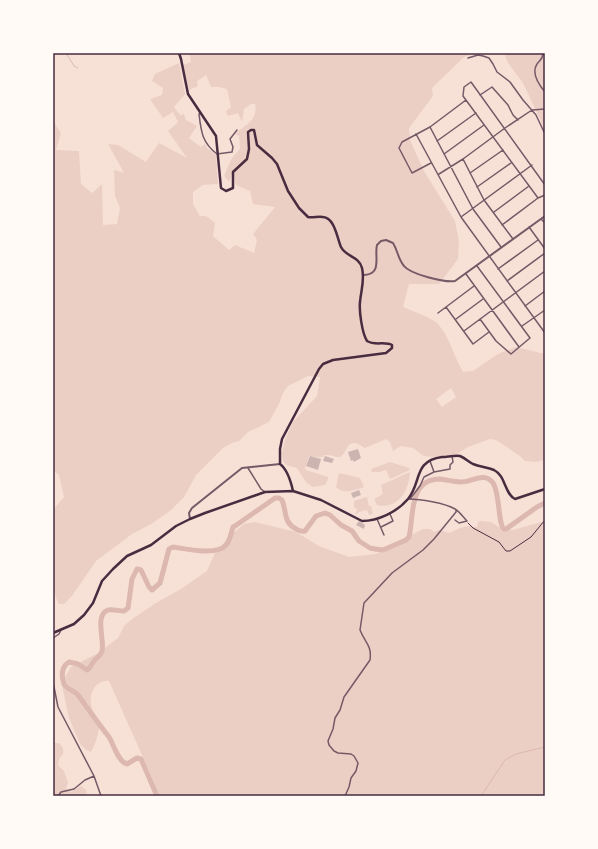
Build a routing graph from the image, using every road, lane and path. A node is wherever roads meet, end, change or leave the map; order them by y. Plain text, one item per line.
1 (179, 53) edge
2 (543, 53) edge
3 (468, 58) dead end
4 (545, 92) edge
5 (480, 95) junction
6 (466, 100) junction
7 (545, 109) edge
8 (532, 110) junction
9 (201, 112) junction
10 (476, 113) junction
11 (518, 120) junction
12 (484, 125) junction
13 (430, 127) junction
14 (505, 128) junction
15 (237, 130) dead end
16 (416, 134) junction
17 (545, 134) edge
18 (493, 137) junction
19 (437, 141) junction
20 (503, 150) junction
21 (217, 154) junction
22 (444, 154) junction
23 (463, 159) junction
24 (512, 162) junction
25 (431, 163) junction
26 (532, 165) junction
27 (451, 168) junction
28 (470, 173) junction
29 (438, 174) junction
30 (520, 174) junction
31 (545, 184) edge
32 (529, 186) junction
33 (477, 187) junction
34 (545, 195) edge
35 (538, 198) junction
36 (484, 200) junction
37 (473, 209) junction
38 (493, 213) junction
39 (545, 216) edge
40 (461, 217) junction
41 (541, 218) junction
42 (545, 224) edge
43 (502, 225) junction
44 (529, 227) junction
45 (513, 239) junction
46 (538, 240) junction
47 (501, 248) junction
48 (545, 249) edge
49 (545, 253) edge
50 (489, 257) junction
51 (477, 266) junction
52 (498, 269) junction
53 (545, 272) edge
54 (466, 274) junction
55 (364, 275) junction
56 (507, 281) junction
57 (474, 286) junction
58 (545, 291) edge
59 (516, 293) junction
60 (483, 299) junction
61 (504, 302) junction
62 (525, 306) junction
63 (446, 307) junction
64 (492, 310) junction
65 (545, 310) edge
66 (438, 313) dead end
67 (534, 318) junction
68 (455, 319) junction
69 (480, 319) junction
70 (522, 326) junction
71 (464, 331) junction
72 (489, 332) junction
73 (545, 333) edge
74 (519, 347) junction
75 (452, 456) junction
76 (429, 460) junction
77 (280, 464) junction
78 (247, 467) junction
79 (434, 472) junction
80 (545, 489) edge
81 (292, 491) junction
82 (265, 492) junction
83 (408, 499) junction
84 (456, 510) junction
85 (389, 513) junction
86 (190, 519) junction
87 (377, 519) junction
88 (455, 520) dead end
89 (545, 520) edge
90 (467, 521) junction
91 (381, 527) junction
92 (384, 535) dead end
93 (61, 630) junction
94 (53, 633) edge
95 (53, 638) edge
96 (53, 682) edge
97 (94, 776) junction
98 (58, 796) edge
99 (101, 796) edge
100 (345, 796) edge

1 - 9 main road
2 - 4 street
3 - 8 street
5 - 6 street
5 - 11 street
5 - 14 street
6 - 10 street
6 - 13 street
7 - 8 street
8 - 11 street
8 - 17 street
9 - 21 main road
9 - 21 street
10 - 12 street
10 - 19 street
11 - 14 street
12 - 18 street
12 - 22 street
13 - 16 street
13 - 19 street
14 - 18 street
14 - 26 street
15 - 21 street
16 - 25 street
16 - 25 street
18 - 20 street
18 - 23 street
19 - 22 street
20 - 24 street
20 - 28 street
21 - 55 main road
22 - 27 street
23 - 27 street
23 - 28 street
24 - 30 street
24 - 33 street
25 - 29 street
26 - 30 street
26 - 31 street
27 - 29 street
27 - 37 street
28 - 33 street
29 - 40 street
30 - 32 street
30 - 36 street
32 - 35 street
32 - 38 street
33 - 36 street
34 - 35 street
35 - 43 street
36 - 37 street
36 - 38 street
37 - 40 street
37 - 47 street
38 - 43 street
39 - 41 street
40 - 50 street
41 - 42 street
41 - 44 street
43 - 45 street
44 - 45 street
44 - 46 street
45 - 47 street
46 - 48 street
46 - 52 street
47 - 50 street
49 - 56 street
50 - 51 street
50 - 52 street
51 - 54 street
51 - 61 street
52 - 56 street
53 - 59 street
54 - 55 street
54 - 57 street
55 - 77 main road
56 - 59 street
57 - 60 street
57 - 63 street
58 - 62 street
59 - 61 street
59 - 62 street
60 - 64 street
60 - 68 street
61 - 64 street
61 - 70 street
62 - 67 street
63 - 66 street
63 - 68 street
64 - 69 street
64 - 74 street
65 - 67 street
67 - 70 street
67 - 73 street
68 - 71 street
69 - 71 street
69 - 72 street
70 - 74 street
71 - 72 street
72 - 74 street
75 - 76 main road
75 - 79 street
75 - 80 main road
76 - 79 street
76 - 83 main road
77 - 78 street
77 - 81 main road
78 - 82 street
78 - 86 street
79 - 83 street
81 - 82 main road
81 - 87 main road
82 - 86 main road
83 - 84 street
83 - 85 main road
84 - 90 street
84 - 100 street
85 - 87 main road
85 - 91 street
86 - 93 main road
87 - 91 street
88 - 90 street
89 - 90 path
91 - 92 street
93 - 94 main road
93 - 95 street
96 - 97 street
97 - 98 street
97 - 99 street

